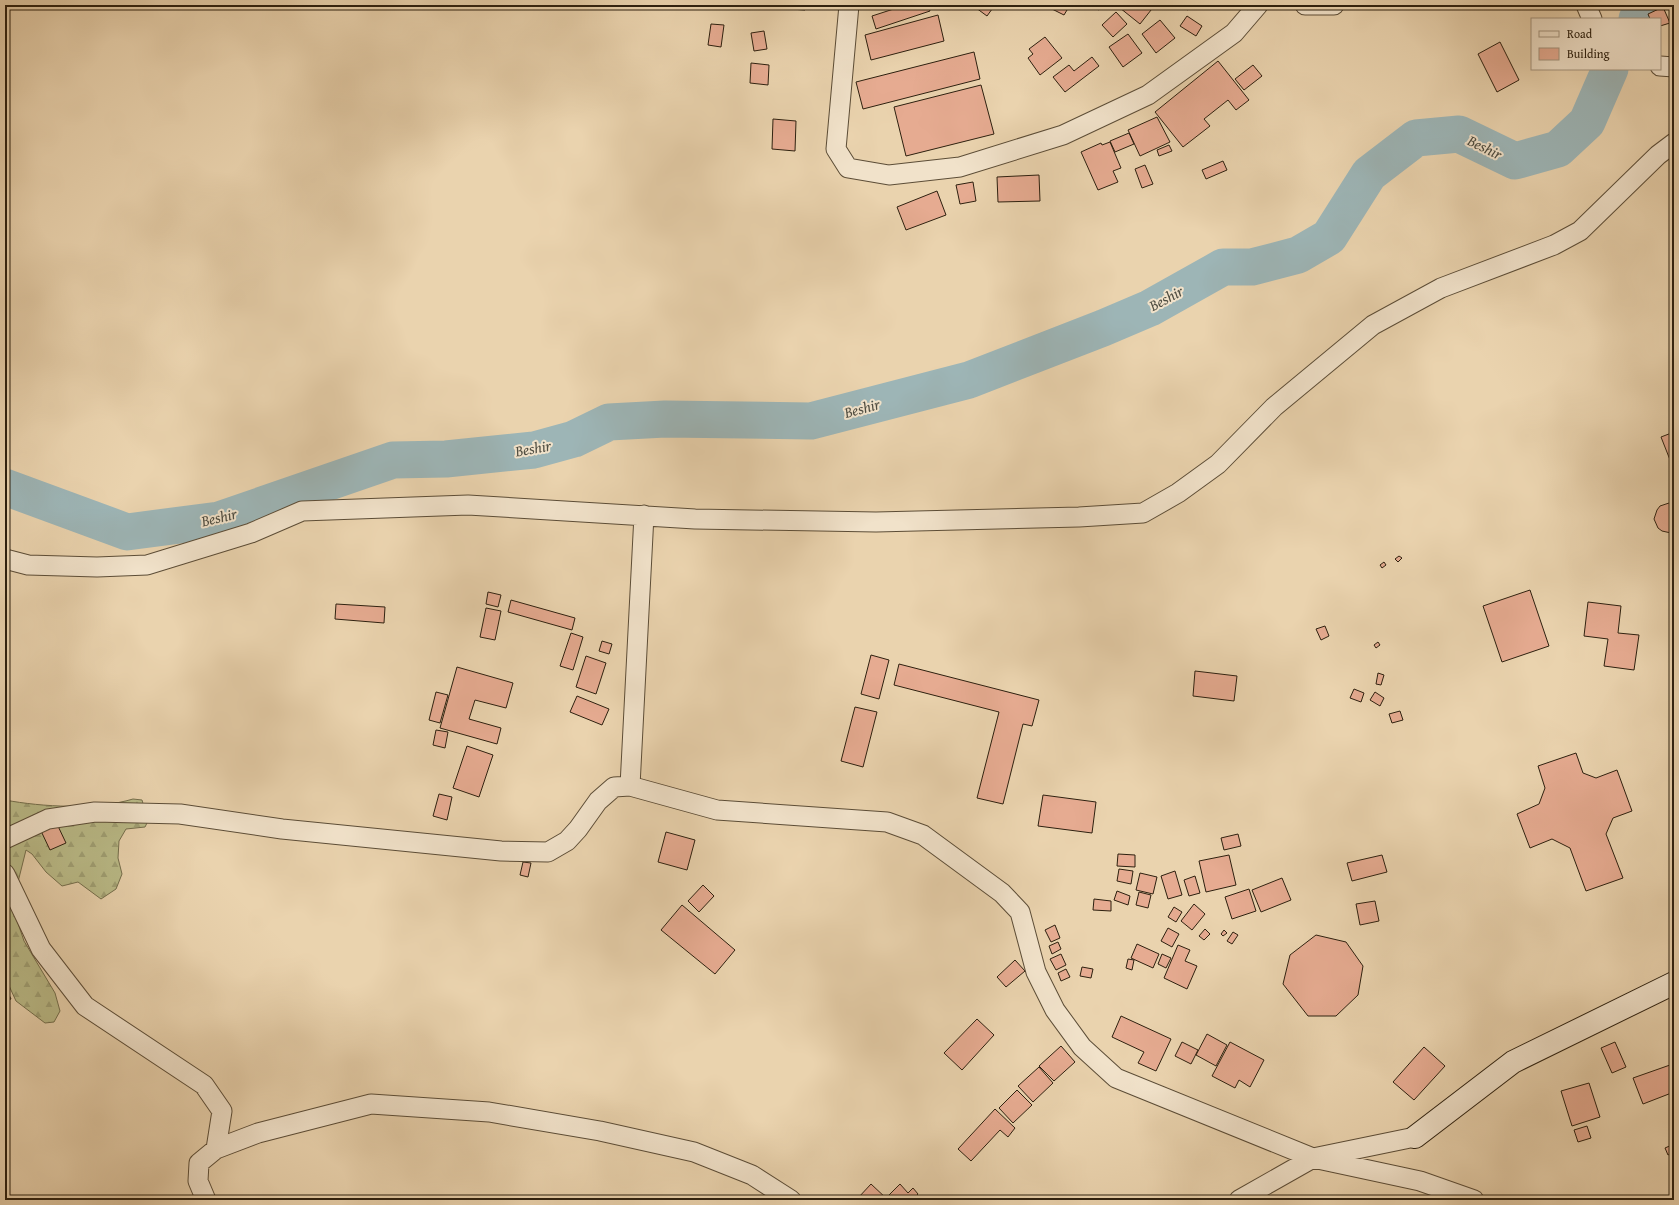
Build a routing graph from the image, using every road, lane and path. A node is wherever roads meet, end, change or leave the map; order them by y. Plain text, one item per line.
1 (849, 5) edge
2 (1258, 5) edge
3 (1305, 5) edge
4 (1334, 5) edge
5 (1586, 5) edge
6 (1592, 18) edge
7 (1661, 66) edge
8 (1674, 67) edge
9 (1674, 144) edge
10 (644, 515) junction
11 (5, 558) edge
12 (630, 786) junction
13 (5, 839) edge
14 (5, 874) edge
15 (1674, 983) edge
16 (1416, 1137) joint
17 (216, 1149) junction
18 (1313, 1158) junction
19 (206, 1200) edge
20 (791, 1200) edge
21 (1239, 1200) edge
22 (1474, 1200) edge

1 - 2 street
3 - 4 street
5 - 6 street
7 - 8 street
9 - 10 street
10 - 11 street
10 - 12 street
12 - 13 street
12 - 18 street
14 - 17 street
15 - 16 main road
16 - 18 street
17 - 19 street
17 - 20 street
18 - 21 street
18 - 22 street

